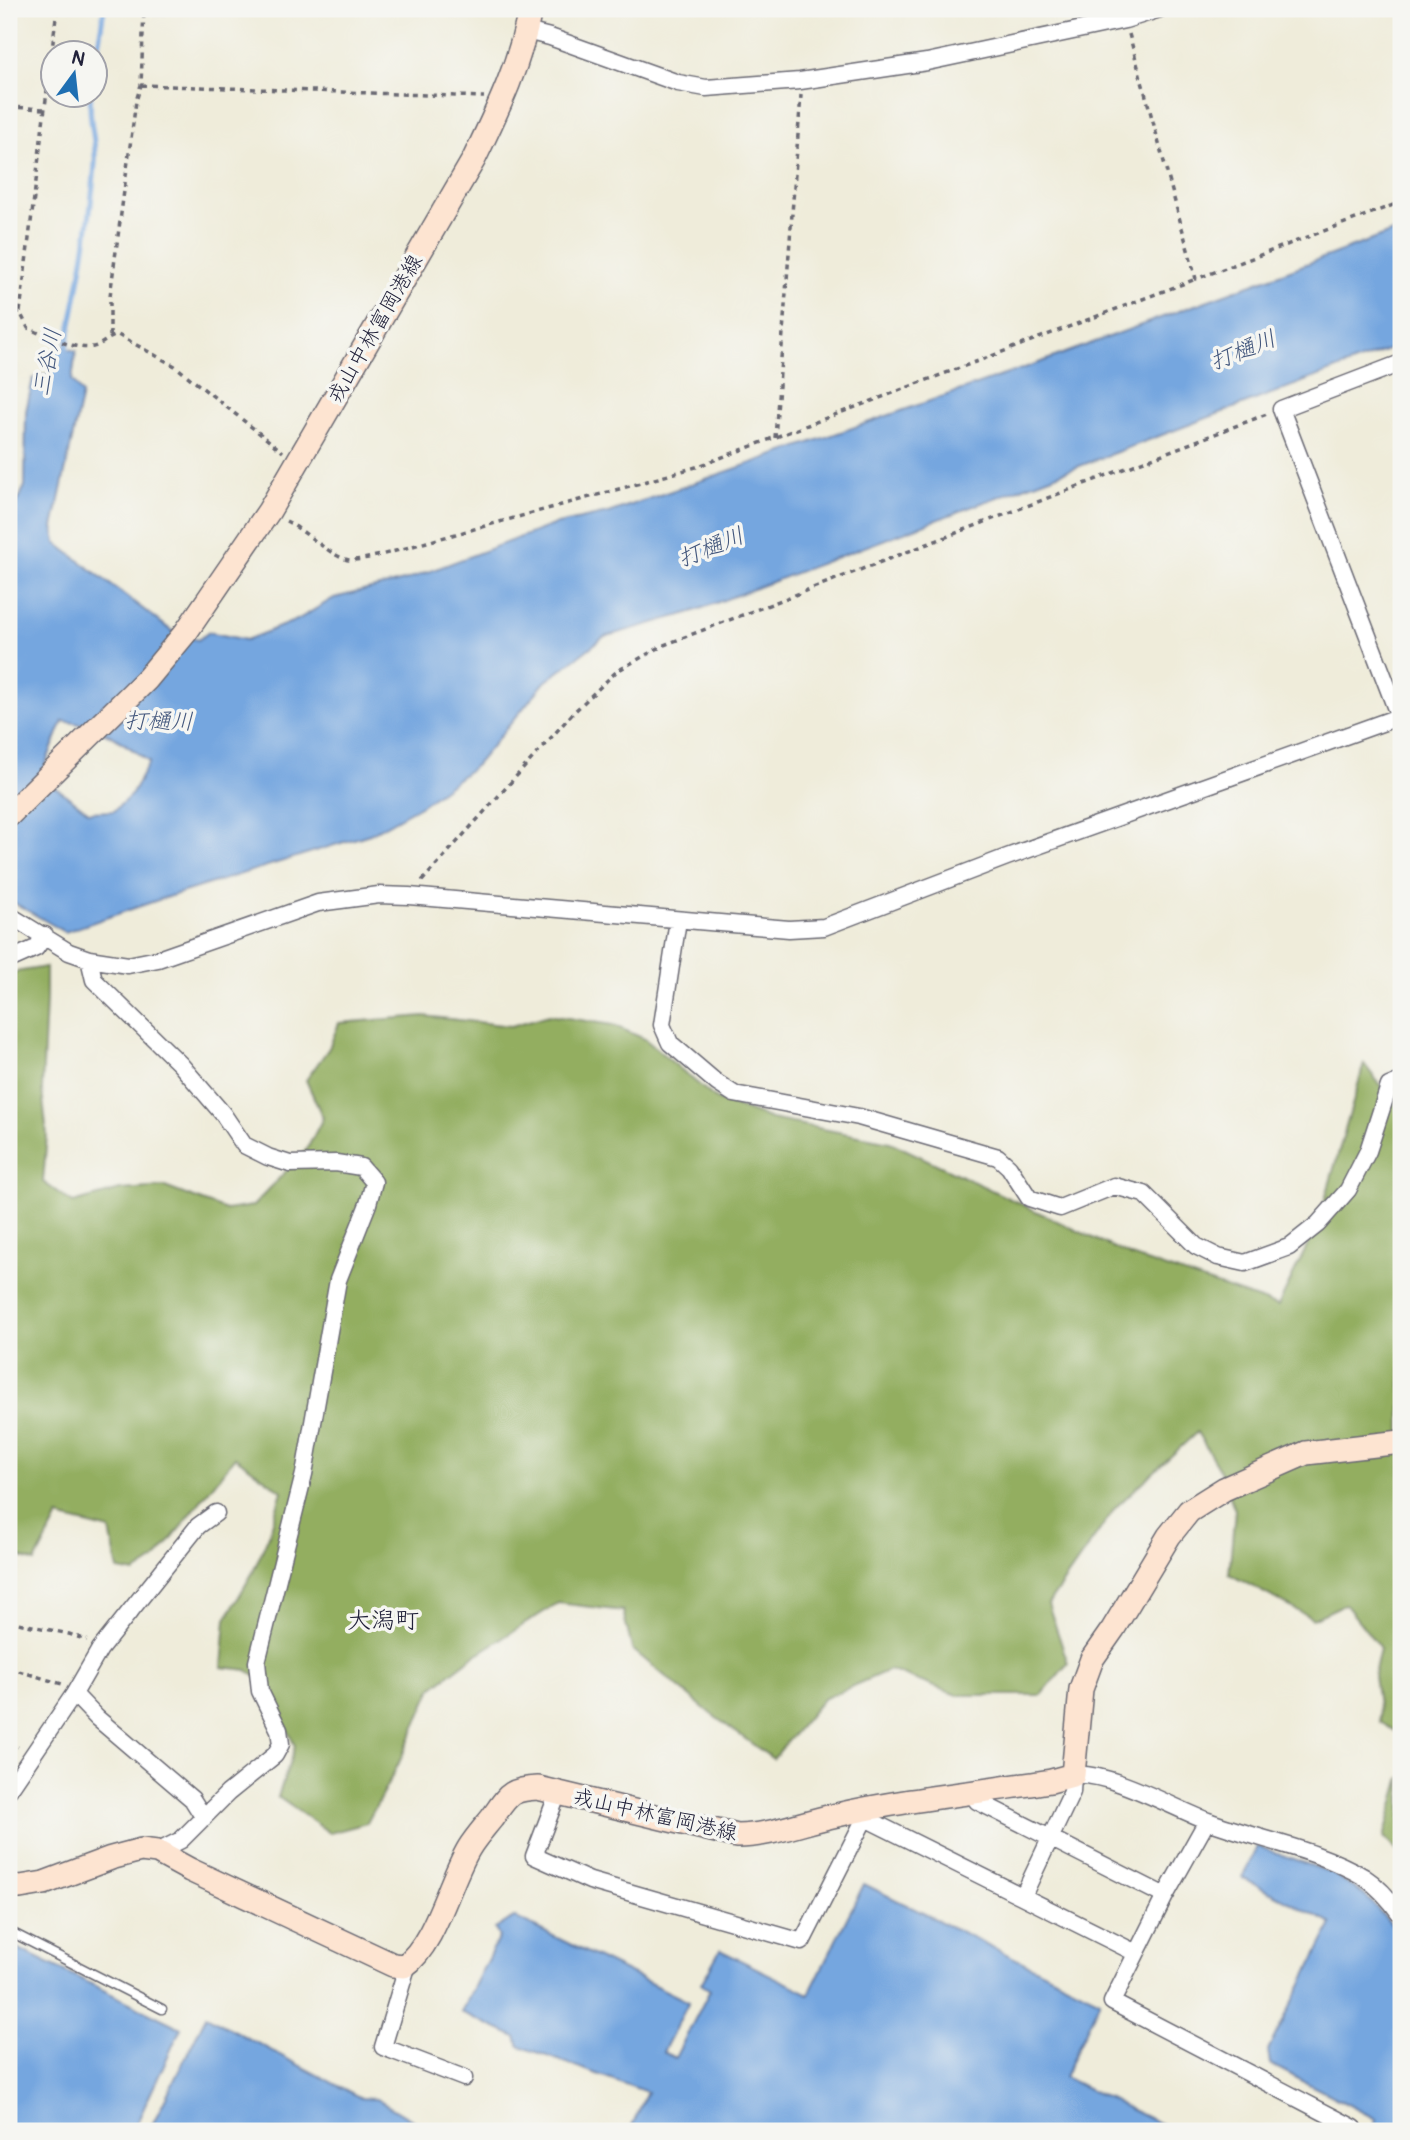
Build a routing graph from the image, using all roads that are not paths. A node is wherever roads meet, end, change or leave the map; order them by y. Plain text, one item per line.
1 (1160, 9) edge
2 (528, 20) edge
3 (1401, 363) edge
4 (1400, 718) edge
5 (9, 815) edge
6 (9, 915) edge
7 (678, 920) junction
8 (45, 935) junction
9 (89, 959) junction
10 (9, 960) edge
11 (1401, 1081) edge
12 (1401, 1442) edge
13 (216, 1513) dead end
14 (74, 1694) junction
15 (1073, 1775) junction
16 (9, 1790) edge
17 (558, 1793) junction
18 (972, 1793) junction
19 (864, 1814) junction
20 (204, 1818) junction
21 (1207, 1821) junction
22 (1049, 1838) junction
23 (157, 1852) junction
24 (9, 1885) edge
25 (1023, 1896) junction
26 (1165, 1896) junction
27 (1401, 1915) edge
28 (9, 1931) edge
29 (1136, 1953) junction
30 (404, 1966) junction
31 (162, 2009) dead end
32 (464, 2078) dead end
33 (1354, 2128) dead end

1 - 2 street
2 - 5 main road, 戎山中林富岡港線
3 - 4 street
4 - 7 street
6 - 8 street
7 - 9 street
7 - 11 street
8 - 9 street
8 - 10 street
9 - 20 street
12 - 15 main road
13 - 14 street
14 - 16 street
14 - 20 street
15 - 18 main road, 戎山中林富岡港線
15 - 21 street
15 - 22 street
17 - 19 main road, 戎山中林富岡港線
17 - 19 street
17 - 30 main road, 戎山中林富岡港線
18 - 19 main road, 戎山中林富岡港線
18 - 22 street
19 - 25 street
20 - 23 street
21 - 26 street
21 - 27 street
22 - 25 street
22 - 26 street
23 - 24 main road
23 - 30 main road
25 - 29 street
26 - 29 street
28 - 31 lane
29 - 33 street
30 - 32 street

